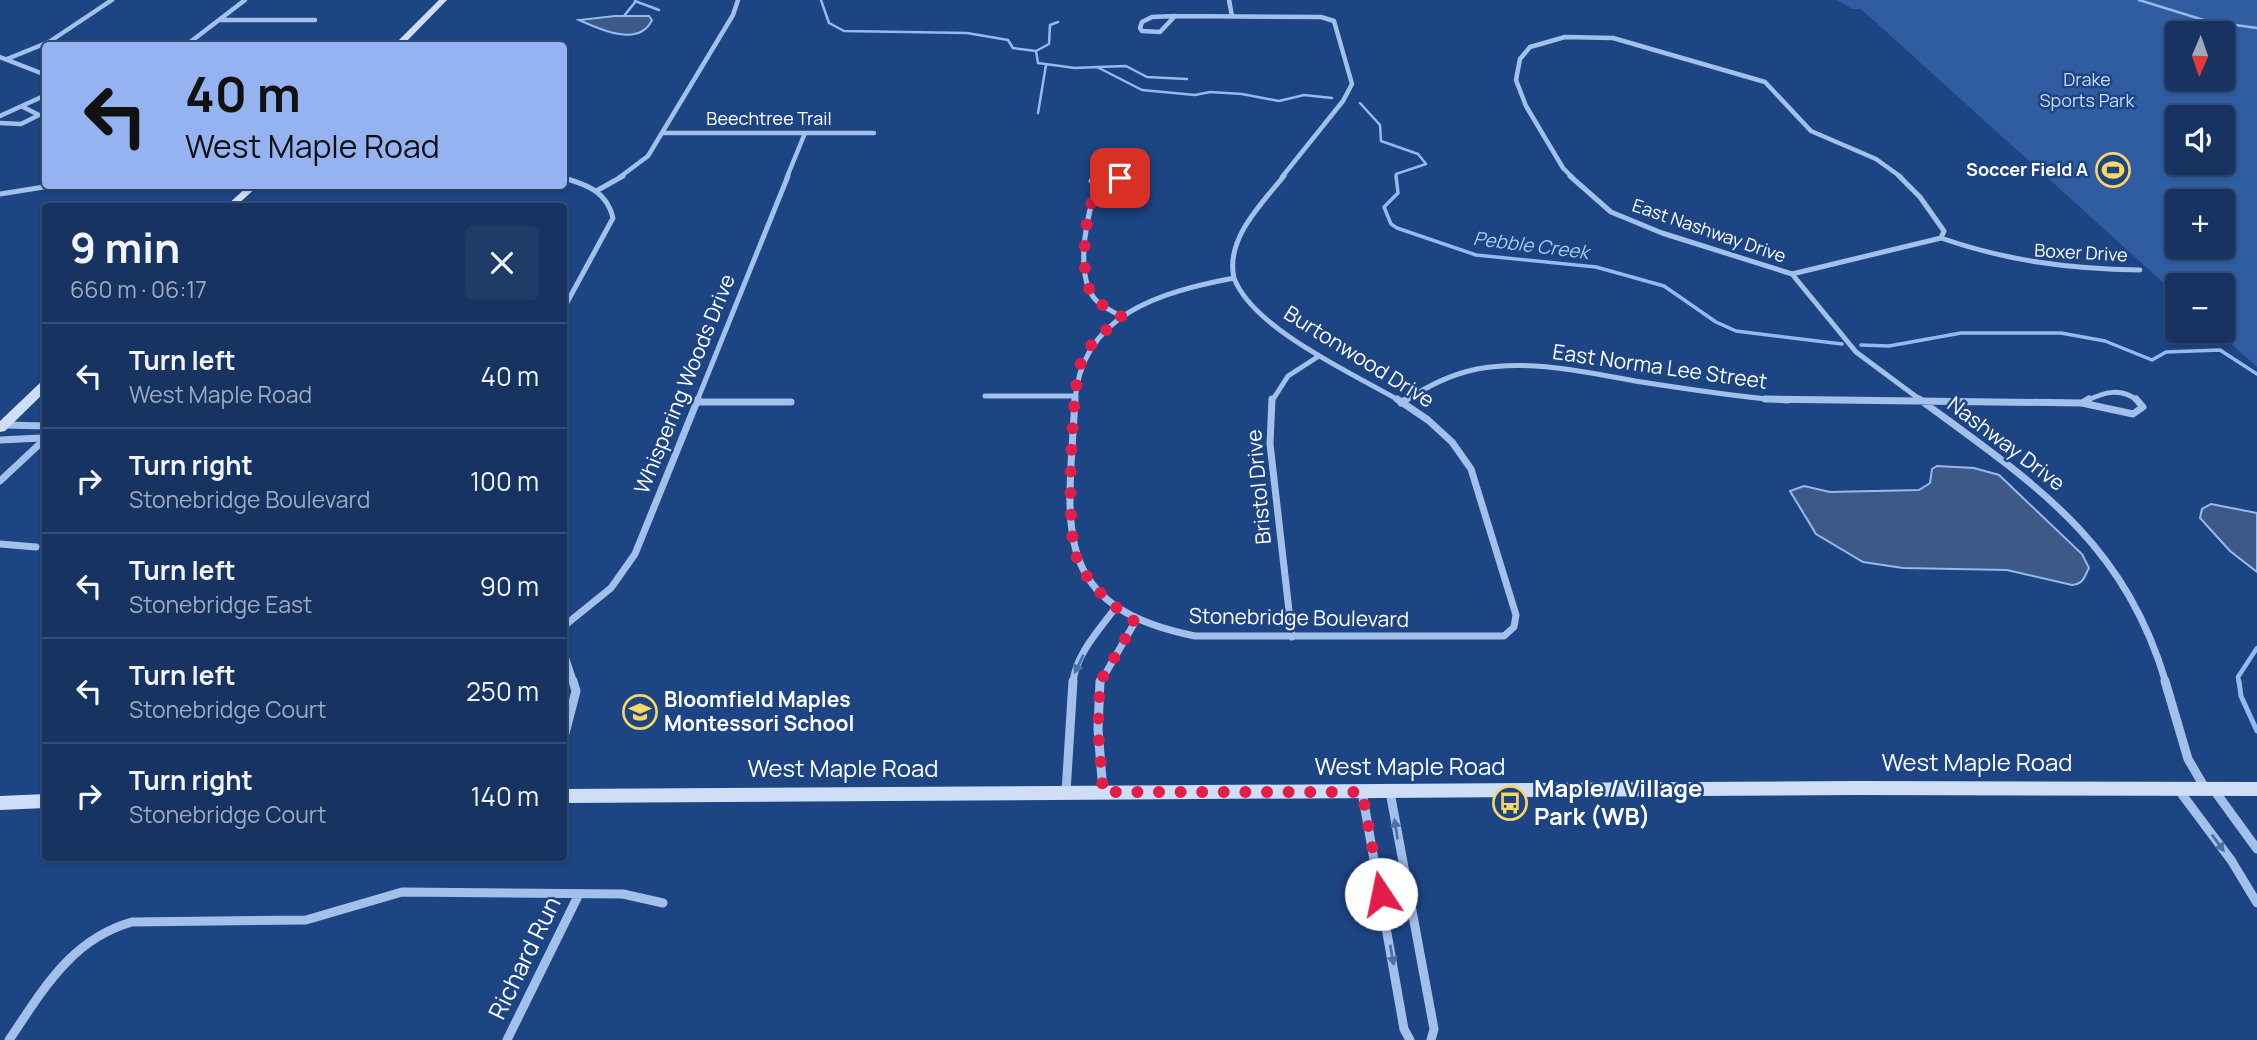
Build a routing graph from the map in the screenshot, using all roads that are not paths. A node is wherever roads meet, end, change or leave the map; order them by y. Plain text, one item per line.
1 (112, 0) edge
2 (245, 0) edge
3 (443, 0) edge
4 (738, 0) edge
5 (1229, 0) edge
6 (1175, 16) junction
7 (1232, 16) junction
8 (219, 20) junction
9 (315, 20) dead end
10 (49, 42) edge
11 (190, 42) edge
12 (401, 42) edge
13 (42, 45) edge
14 (0, 57) edge
15 (7, 60) junction
16 (42, 73) edge
17 (42, 97) edge
18 (23, 107) junction
19 (0, 116) edge
20 (0, 123) edge
21 (664, 133) junction
22 (805, 133) junction
23 (874, 133) dead end
24 (567, 178) edge
25 (1099, 185) junction
26 (42, 187) edge
27 (250, 189) edge
28 (598, 190) junction
29 (0, 194) edge
30 (234, 203) edge
31 (1941, 238) junction
32 (2140, 270) dead end
33 (1792, 274) junction
34 (1234, 278) junction
35 (567, 303) edge
36 (1122, 317) junction
37 (1319, 356) junction
38 (42, 388) edge
39 (985, 396) dead end
40 (1076, 396) junction
41 (697, 401) junction
42 (791, 402) dead end
43 (1401, 403) junction
44 (1923, 403) junction
45 (2082, 403) junction
46 (42, 426) edge
47 (1, 427) edge
48 (42, 438) edge
49 (0, 440) edge
50 (42, 441) edge
51 (0, 481) edge
52 (0, 544) edge
53 (36, 547) dead end
54 (1116, 607) junction
55 (1135, 622) junction
56 (567, 623) edge
57 (1514, 627) joint
58 (1292, 637) junction
59 (567, 662) edge
60 (567, 726) edge
61 (2178, 788) junction
62 (2209, 789) junction
63 (2257, 789) edge
64 (1066, 792) junction
65 (1103, 792) junction
66 (1362, 792) junction
67 (1390, 792) junction
68 (567, 796) edge
69 (42, 801) edge
70 (0, 803) edge
71 (2257, 849) edge
72 (579, 894) junction
73 (663, 902) dead end
74 (2257, 903) edge
75 (9, 1040) edge
76 (507, 1040) edge
77 (1410, 1040) edge
78 (1431, 1040) edge

1 - 10 street
2 - 8 street
3 - 12 main road
4 - 21 street
5 - 7 street
6 - 6 street
6 - 7 street
7 - 34 street
8 - 9 street
8 - 11 street
13 - 15 street
14 - 15 street
15 - 16 street
17 - 18 street
18 - 19 street
18 - 20 street
21 - 22 street, Beechtree Trail
21 - 28 street
22 - 23 street, Beechtree Trail
22 - 41 street, Whispering Woods Drive
24 - 28 street
25 - 25 street
25 - 36 street
26 - 29 street
27 - 30 main road
28 - 35 street
31 - 32 street, Boxer Drive
31 - 33 street
31 - 33 street, East Nashway Drive
33 - 44 street, Nashway Drive
34 - 36 street
34 - 37 street, Burtonwood Drive
36 - 40 street
37 - 43 street, Burtonwood Drive
37 - 58 street, Bristol Drive
38 - 47 main road
39 - 40 street
40 - 54 street
41 - 42 street
41 - 56 street, Whispering Woods Drive
43 - 44 street, East Norma Lee Street
43 - 57 street, Burtonwood Drive
44 - 45 street, East Norma Lee Street
44 - 62 street, Nashway Drive
45 - 45 street
46 - 47 street
48 - 49 street
50 - 51 street
52 - 53 street
54 - 55 street
54 -> 64 street
55 - 58 street, Stonebridge Boulevard
55 - 65 street
57 - 58 street, Stonebridge Boulevard
59 - 60 street
61 - 62 main road, West Maple Road
61 - 67 main road, West Maple Road
61 -> 74 street
62 - 63 main road, West Maple Road
62 - 71 street, Nashway Drive
64 - 65 main road, West Maple Road
64 - 68 main road, West Maple Road
65 - 66 main road, West Maple Road
66 - 67 main road, West Maple Road
66 -> 77 street
78 -> 67 street
69 - 70 main road
72 - 73 street
72 - 75 street
72 - 76 street, Richard Run

